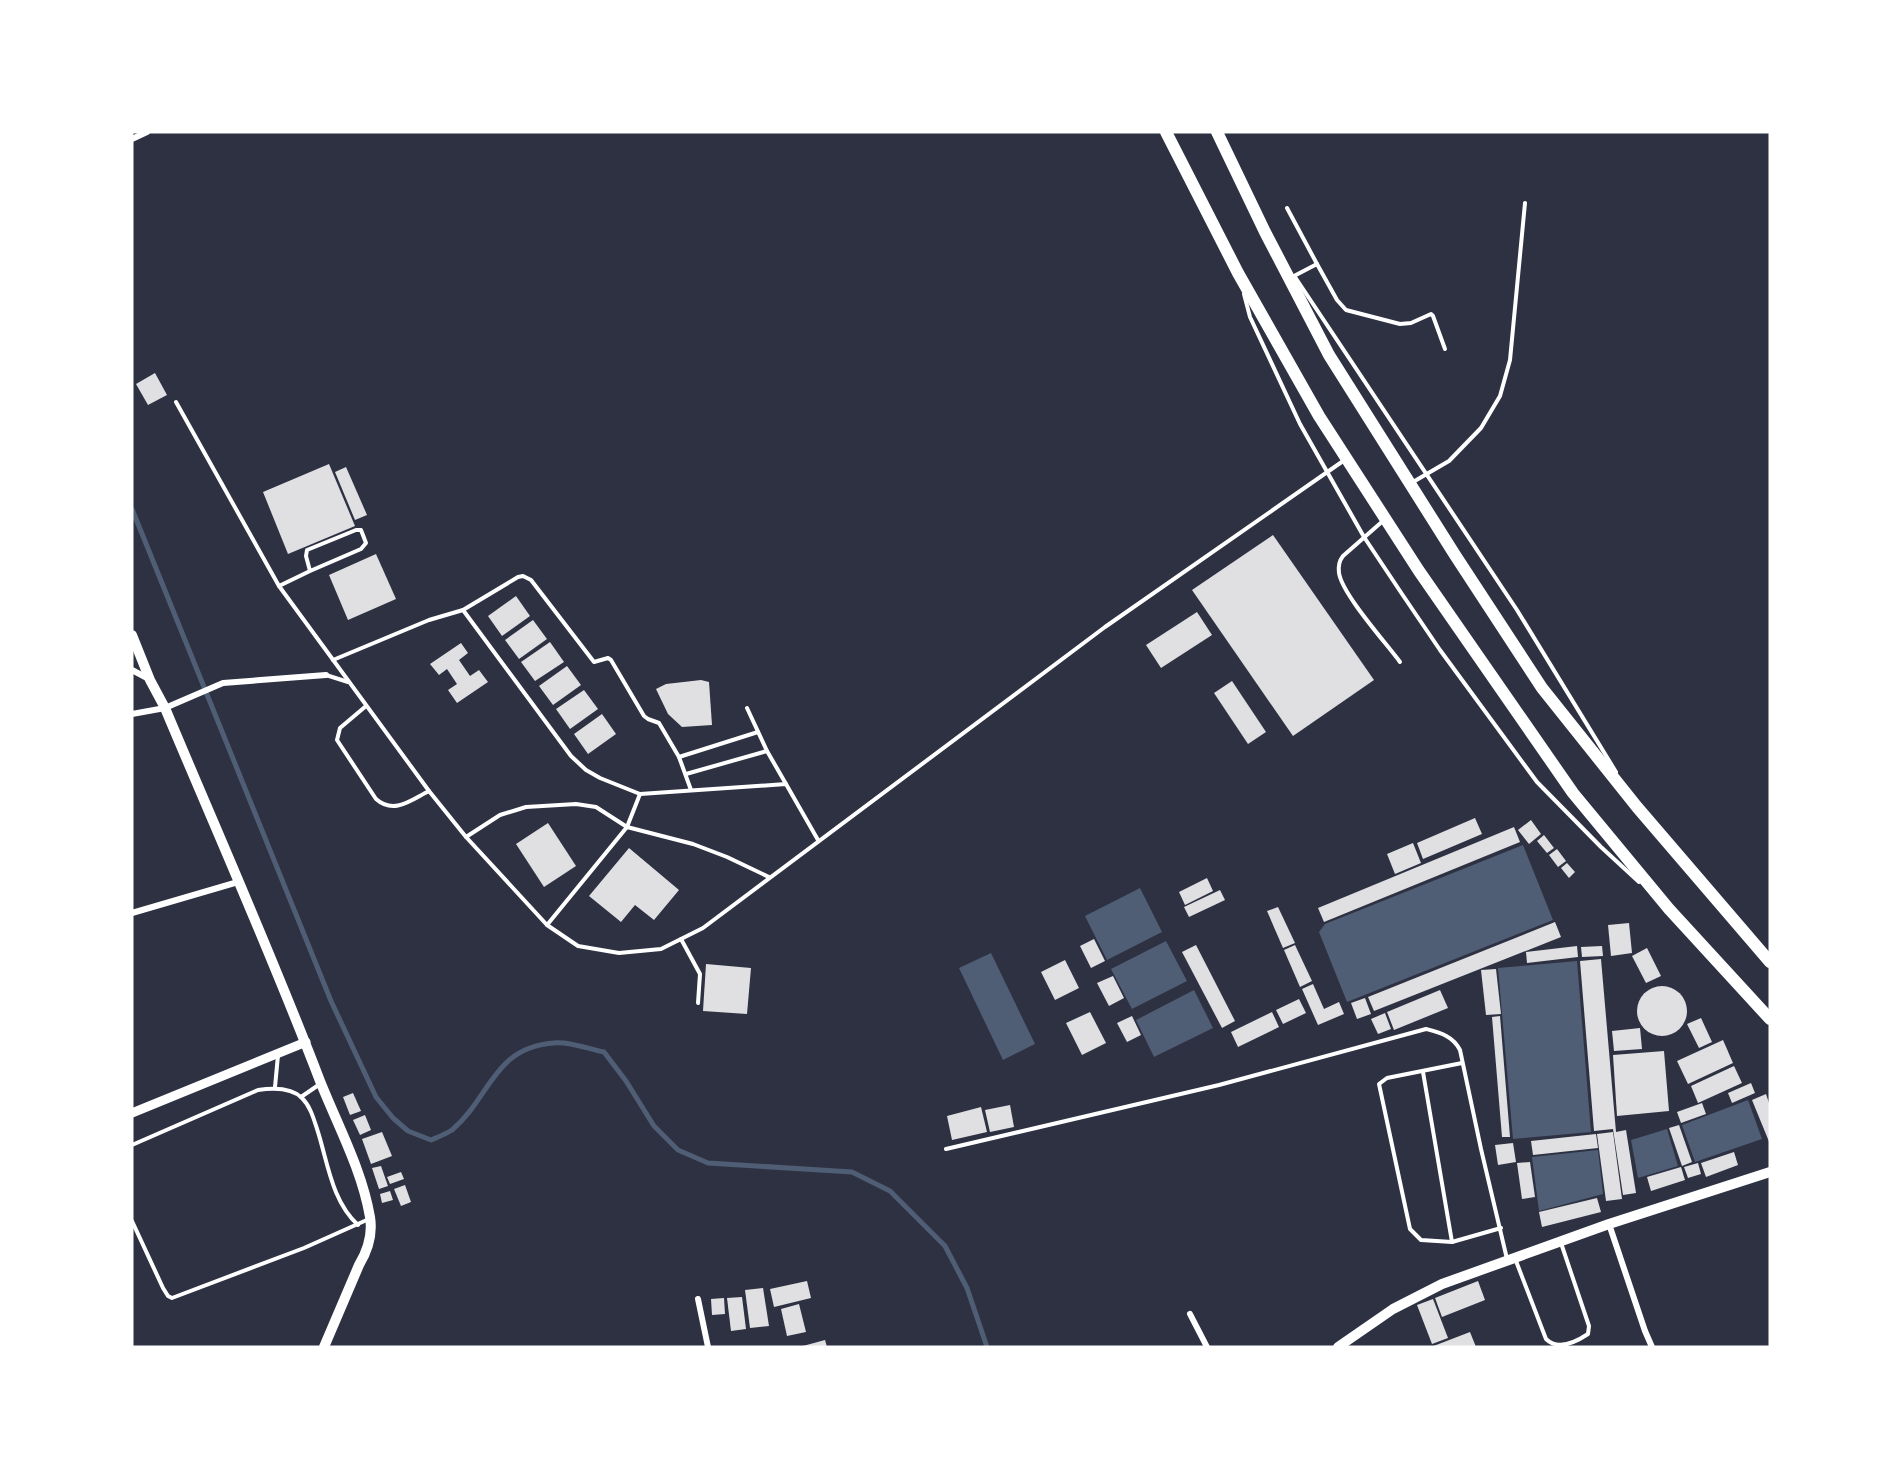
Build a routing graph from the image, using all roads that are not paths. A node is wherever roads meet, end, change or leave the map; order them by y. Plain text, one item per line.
1 (147, 132) edge
2 (1166, 132) edge
3 (1217, 132) edge
4 (132, 139) edge
5 (1525, 202) dead end
6 (1287, 208) dead end
7 (1265, 232) junction
8 (1317, 264) junction
9 (1238, 273) junction
10 (1294, 276) junction
11 (1445, 349) dead end
12 (176, 402) dead end
13 (1347, 459) junction
14 (1327, 472) junction
15 (1425, 476) junction
16 (1411, 483) junction
17 (1386, 519) junction
18 (1365, 537) junction
19 (310, 571) junction
20 (279, 586) junction
21 (464, 610) junction
22 (132, 635) edge
23 (333, 660) junction
24 (1400, 662) dead end
25 (132, 670) edge
26 (326, 675) joint
27 (150, 680) junction
28 (348, 682) junction
29 (366, 706) junction
30 (165, 708) junction
31 (747, 708) dead end
32 (132, 714) edge
33 (758, 732) junction
34 (767, 751) junction
35 (679, 757) junction
36 (686, 774) junction
37 (786, 784) junction
38 (691, 790) junction
39 (429, 791) junction
40 (640, 794) junction
41 (1637, 807) junction
42 (627, 827) junction
43 (466, 837) junction
44 (818, 840) junction
45 (769, 877) junction
46 (238, 882) junction
47 (1669, 909) junction
48 (132, 913) edge
49 (547, 926) junction
50 (681, 939) junction
51 (1770, 962) edge
52 (698, 1003) dead end
53 (1770, 1019) edge
54 (306, 1042) junction
55 (278, 1052) junction
56 (1462, 1063) junction
57 (1424, 1072) junction
58 (321, 1083) junction
59 (275, 1087) junction
60 (301, 1097) junction
61 (132, 1113) edge
62 (132, 1145) edge
63 (946, 1149) dead end
64 (1770, 1172) edge
65 (370, 1218) junction
66 (132, 1221) edge
67 (1610, 1224) junction
68 (358, 1225) junction
69 (1501, 1228) junction
70 (1560, 1241) junction
71 (1452, 1242) junction
72 (1511, 1258) junction
73 (698, 1299) dead end
74 (1190, 1314) dead end
75 (324, 1347) edge
76 (708, 1347) edge
77 (1207, 1347) edge
78 (1338, 1347) edge
79 (1652, 1347) edge

1 - 4 street
2 - 9 main road
3 - 7 main road
5 - 15 lane
6 - 8 lane
7 - 10 lane
7 - 16 main road
8 - 10 lane
8 - 11 lane
9 - 13 main road
9 - 14 lane
10 - 15 lane
12 - 20 lane
13 - 14 lane
13 - 17 main road
14 - 18 lane
14 - 44 lane
15 - 16 lane
15 - 41 lane
16 - 41 main road
17 - 18 lane
17 - 47 main road
18 - 24 lane
18 - 47 lane
19 - 19 lane
19 - 20 lane
20 - 23 lane
21 - 23 lane
21 - 35 lane
21 - 40 lane
22 - 27 main road
23 - 28 lane
25 - 27 street
26 - 28 lane
26 - 30 street
27 - 30 main road
28 - 29 lane
29 - 39 lane
29 - 39 lane
30 - 32 street
30 - 46 main road
31 - 33 lane
33 - 34 lane
33 - 35 lane
34 - 36 lane
34 - 37 lane
35 - 36 lane
36 - 38 lane
37 - 38 lane
37 - 44 lane
38 - 40 lane
39 - 43 lane
40 - 42 lane
41 - 51 main road
42 - 43 lane
42 - 45 lane
42 - 49 lane
43 - 49 lane
44 - 45 lane
45 - 50 lane
46 - 48 street
46 - 54 main road
47 - 53 main road
49 - 50 lane
50 - 52 lane
54 - 55 street
54 - 58 main road
55 - 59 lane
55 - 61 street
56 - 57 lane
56 - 63 lane
56 - 69 lane
57 - 71 lane
57 - 71 lane
58 - 60 lane
58 - 65 main road
59 - 60 lane
59 - 62 lane
60 - 68 lane
64 - 67 main road
65 - 68 lane
65 - 75 main road
66 - 68 lane
67 - 70 main road
67 - 79 street
69 - 71 lane
69 - 72 lane
70 - 72 main road
70 - 72 lane
72 - 78 main road
73 - 76 street
74 - 77 street

